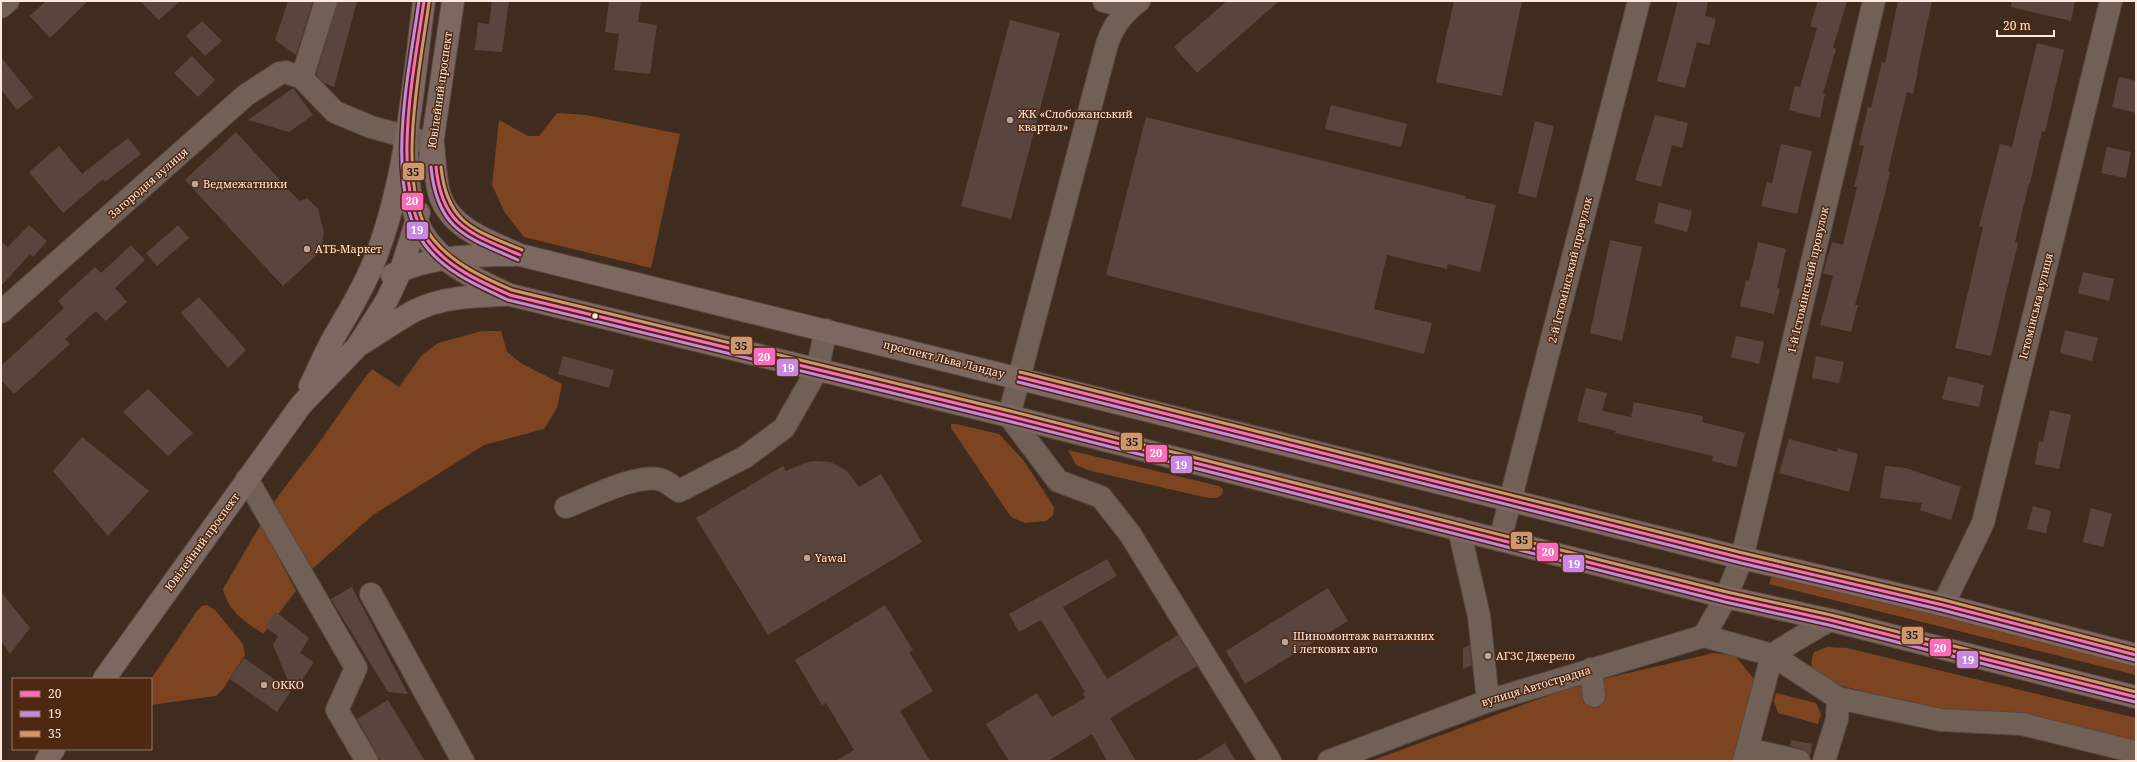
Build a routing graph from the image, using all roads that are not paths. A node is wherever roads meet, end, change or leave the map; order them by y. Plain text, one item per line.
1 (8, 1) edge
2 (326, 1) edge
3 (424, 1) edge
4 (454, 1) edge
5 (1104, 1) edge
6 (1639, 1) edge
7 (1874, 1) edge
8 (2111, 1) edge
9 (1134, 4) edge
10 (1, 7) edge
11 (302, 78) junction
12 (406, 136) junction
13 (433, 144) junction
14 (417, 221) junction
15 (520, 255) junction
16 (446, 260) junction
17 (401, 270) junction
18 (510, 295) junction
19 (355, 302) junction
20 (1, 312) edge
21 (826, 330) junction
22 (357, 347) junction
23 (817, 370) junction
24 (1019, 377) junction
25 (300, 405) junction
26 (1010, 416) junction
27 (247, 479) junction
28 (1510, 500) junction
29 (566, 507) dead end
30 (1458, 529) junction
31 (1500, 540) junction
32 (1742, 558) junction
33 (371, 594) dead end
34 (1726, 597) junction
35 (1944, 605) junction
36 (1830, 620) junction
37 (1704, 636) junction
38 (1772, 655) junction
39 (2136, 655) edge
40 (1591, 670) junction
41 (105, 678) edge
42 (1594, 696) dead end
43 (2136, 697) edge
44 (1838, 698) junction
45 (1488, 701) junction
46 (53, 750) edge
47 (2136, 752) edge
48 (1745, 755) edge
49 (46, 761) edge
50 (367, 761) edge
51 (463, 761) edge
52 (1270, 761) edge
53 (1329, 761) edge
54 (1799, 761) edge
55 (1824, 761) edge

1 - 10 street
2 - 11 street
3 - 12 main road, Ювілейний проспект
4 - 13 main road, Ювілейний проспект
5 - 9 street
6 - 28 street, 2-й Істомінський провулок
7 - 32 street, 1-й Істомінський провулок
8 - 35 street, Істомінська вулиця
9 - 24 street
11 - 12 street
11 - 20 street, Загородня вулиця
12 - 13 street
12 - 14 main road
12 - 19 main road, Ювілейний проспект
13 - 14 main road, Ювілейний проспект
13 - 15 main road
14 - 16 main road
14 - 17 main road, Ювілейний проспект
15 - 16 main road
15 - 21 main road, проспект Льва Ландау
16 - 17 main road
16 - 18 main road
17 - 19 main road
17 - 22 main road, Ювілейний проспект
18 - 22 main road
18 - 23 main road
19 - 25 main road, Ювілейний проспект
21 - 23 street
21 - 24 main road, проспект Льва Ландау
22 - 25 main road, Ювілейний проспект
23 - 26 main road
23 - 29 street
24 - 26 street
24 - 28 main road, проспект Льва Ландау
25 - 27 main road, Ювілейний проспект
26 - 30 main road
26 - 52 street
27 - 41 main road, Ювілейний проспект
27 - 50 street
28 - 31 street, 2-й Істомінський провулок
28 - 32 main road, проспект Льва Ландау
30 - 31 main road
30 - 45 street
31 - 34 main road
32 - 34 street, 1-й Істомінський провулок
32 - 35 main road, проспект Льва Ландау
33 - 51 street
34 - 36 main road
34 - 37 street
35 - 39 main road, проспект Льва Ландау
36 - 38 street
36 - 43 main road
37 - 38 street
37 - 40 street, вулиця Автострадна
38 - 44 street
38 - 48 street
40 - 42 street
40 - 45 street, вулиця Автострадна
44 - 47 street
44 - 55 street
45 - 53 street, вулиця Автострадна
46 - 49 main road
48 - 54 street

